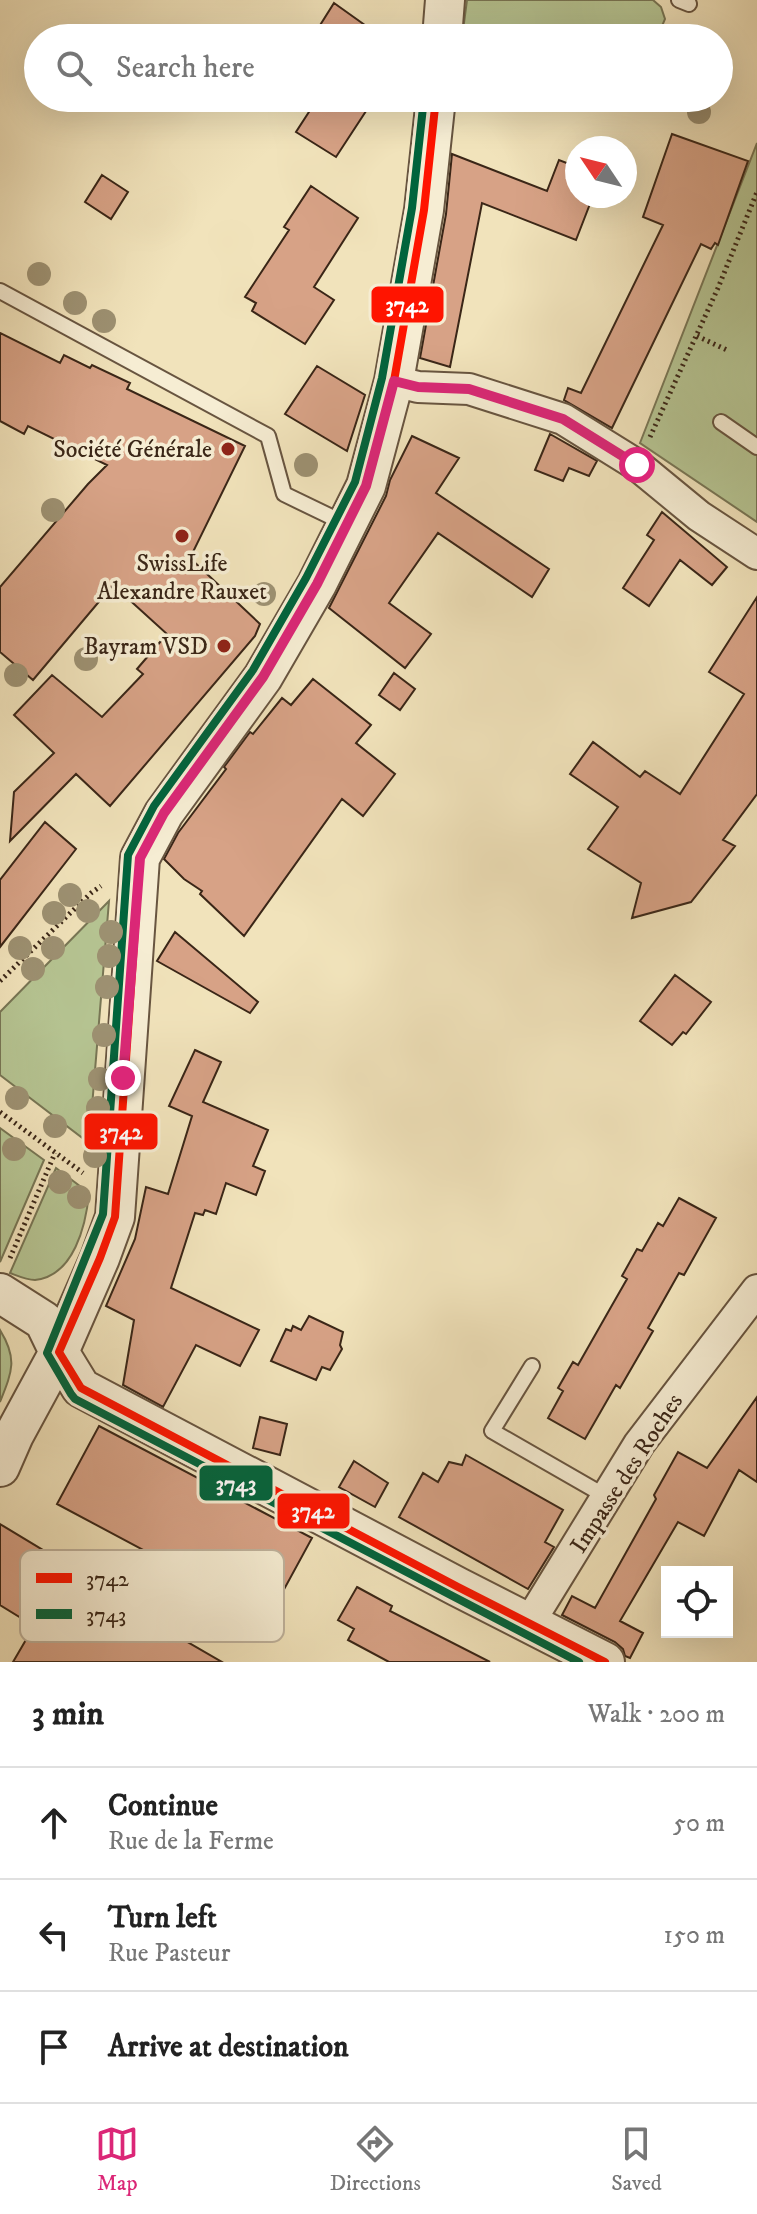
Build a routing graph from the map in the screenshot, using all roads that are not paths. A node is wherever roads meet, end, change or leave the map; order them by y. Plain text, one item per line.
1 (445, 0) edge
2 (443, 24) edge
3 (434, 112) edge
4 (0, 291) edge
5 (394, 381) junction
6 (721, 422) dead end
7 (757, 447) edge
8 (347, 524) junction
9 (757, 554) edge
10 (3, 1280) edge
11 (757, 1290) edge
12 (59, 1352) junction
13 (532, 1366) dead end
14 (0, 1467) edge
15 (607, 1497) junction
16 (529, 1623) junction
17 (605, 1662) edge

1 - 2 street
3 - 5 street
4 - 8 lane
5 - 8 street
5 - 9 street
6 - 7 lane
8 - 12 street
10 - 12 street
11 - 15 street, Impasse des Roches
12 - 14 street
12 - 16 street
13 - 15 lane
15 - 16 street, Impasse des Roches
16 - 17 street

